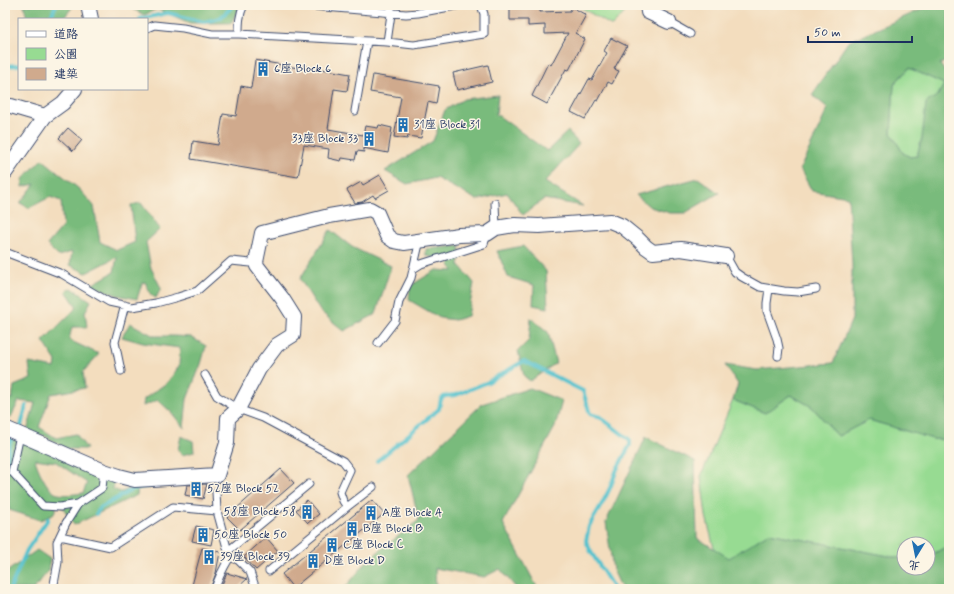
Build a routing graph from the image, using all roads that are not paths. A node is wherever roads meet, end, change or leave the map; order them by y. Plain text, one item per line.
1 (88, 5) edge
2 (244, 5) edge
3 (301, 5) edge
4 (391, 5) edge
5 (460, 5) edge
6 (481, 5) edge
7 (647, 5) edge
8 (391, 14) junction
9 (91, 18) edge
10 (669, 22) joint
11 (148, 28) edge
12 (239, 34) junction
13 (690, 34) dead end
14 (367, 41) junction
15 (388, 42) junction
16 (74, 90) edge
17 (5, 106) edge
18 (355, 111) dead end
19 (45, 116) junction
20 (5, 174) edge
21 (495, 203) dead end
22 (492, 231) junction
23 (420, 240) junction
24 (5, 252) edge
25 (726, 256) joint
26 (256, 262) junction
27 (413, 269) junction
28 (769, 289) junction
29 (816, 289) dead end
30 (125, 305) junction
31 (378, 343) dead end
32 (778, 356) dead end
33 (121, 371) dead end
34 (205, 375) dead end
35 (238, 409) junction
36 (5, 428) edge
37 (20, 435) junction
38 (104, 471) junction
39 (309, 484) dead end
40 (373, 487) dead end
41 (216, 492) dead end
42 (78, 504) junction
43 (347, 506) junction
44 (217, 511) junction
45 (60, 536) junction
46 (229, 554) junction
47 (269, 571) dead end
48 (51, 589) edge
49 (215, 589) edge
50 (255, 589) edge

1 - 9 street
2 - 12 lane
3 - 8 lane
4 - 8 lane
5 - 8 lane
6 - 15 lane
7 - 10 street
8 - 15 lane
10 - 13 lane
11 - 12 lane
12 - 14 lane
14 - 15 lane
14 - 18 lane
16 - 19 street
17 - 19 street
19 - 20 street
21 - 22 lane
22 - 23 street
22 - 25 street
22 - 27 lane
23 - 26 street
23 - 27 lane
24 - 30 lane
25 - 28 lane
26 - 30 lane
26 - 35 street
27 - 31 lane
28 - 29 lane
28 - 32 lane
30 - 33 lane
34 - 35 lane
35 - 38 street
35 - 43 lane
36 - 37 street
37 - 38 street
37 - 42 lane
38 - 42 lane
39 - 46 lane
40 - 43 lane
41 - 44 lane
42 - 45 lane
43 - 47 lane
44 - 45 lane
44 - 46 lane
45 - 48 lane
46 - 49 lane
46 - 50 lane

